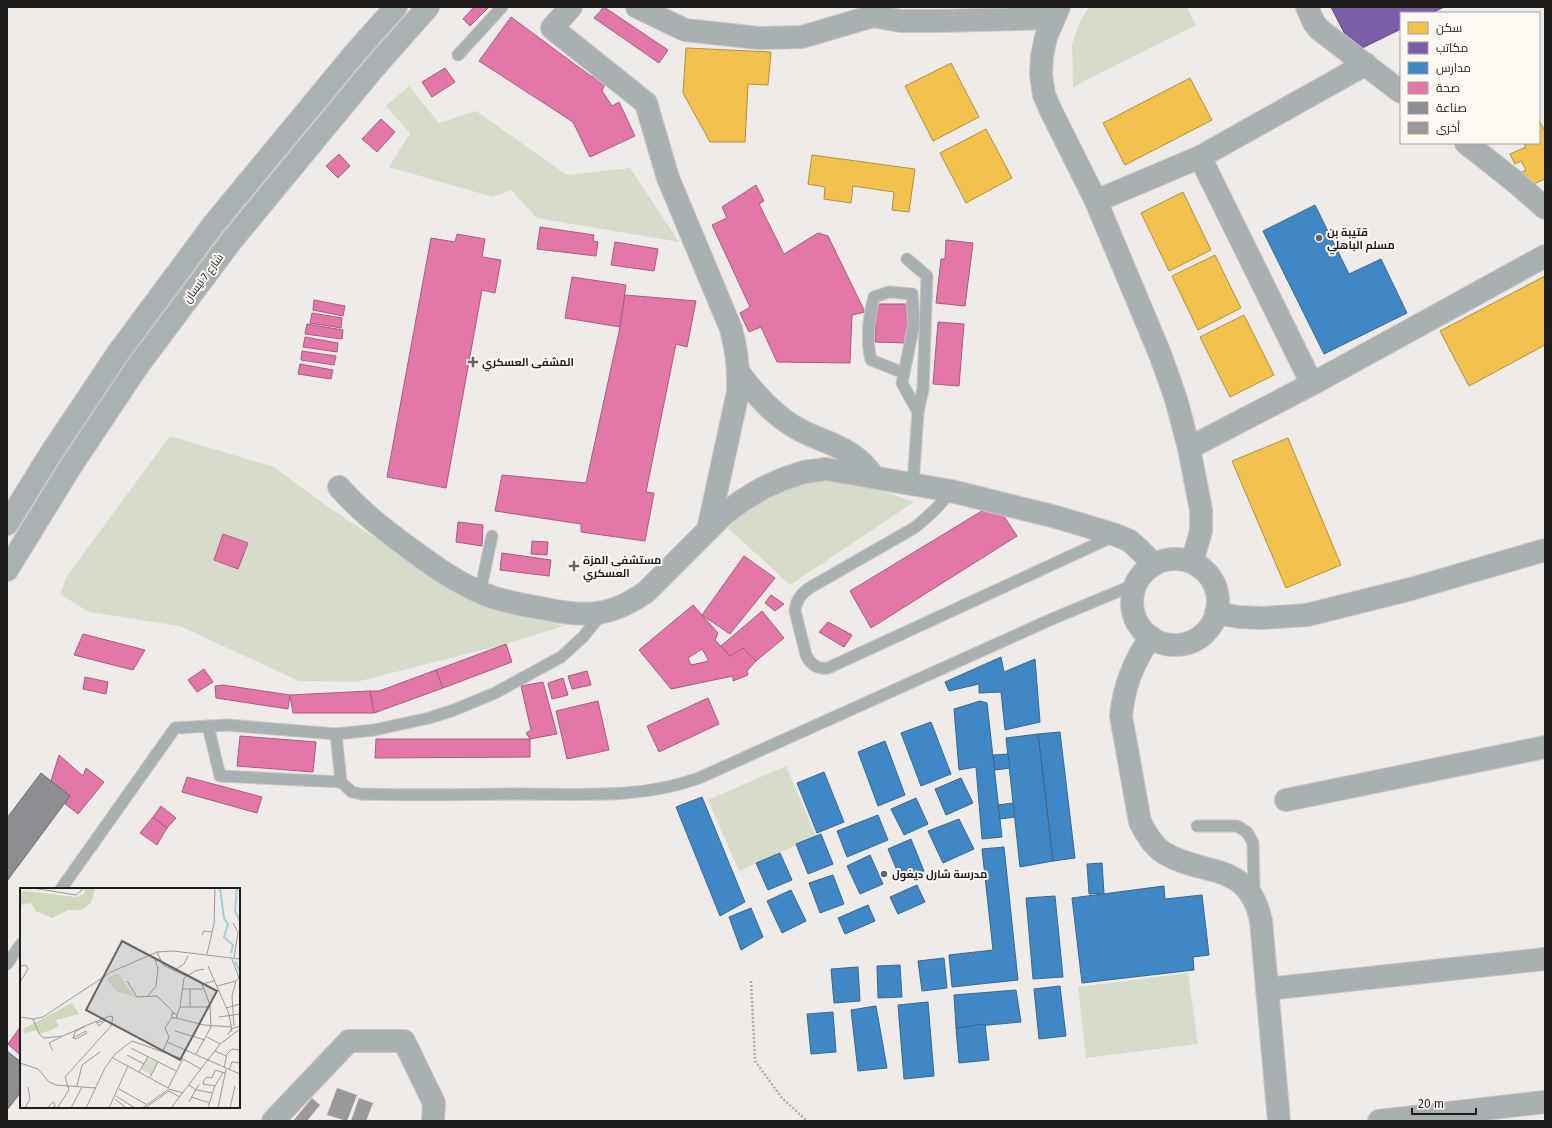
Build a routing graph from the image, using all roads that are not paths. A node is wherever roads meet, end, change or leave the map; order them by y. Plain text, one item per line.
1 (396, 7) edge
2 (428, 7) edge
3 (502, 7) edge
4 (637, 7) edge
5 (1307, 7) edge
6 (565, 9) edge
7 (876, 11) edge
8 (1056, 13) edge
9 (458, 55) dead end
10 (1366, 64) junction
11 (1400, 91) edge
12 (1467, 144) edge
13 (1200, 157) junction
14 (1096, 201) junction
15 (1545, 208) edge
16 (1545, 256) edge
17 (907, 259) dead end
18 (739, 373) junction
19 (904, 373) junction
20 (1312, 384) junction
21 (918, 412) junction
22 (1189, 448) junction
23 (874, 477) junction
24 (913, 484) junction
25 (339, 486) dead end
26 (951, 491) junction
27 (7, 524) edge
28 (708, 530) junction
29 (1116, 535) junction
30 (492, 536) dead end
31 (1545, 550) edge
32 (1192, 562) junction
33 (1152, 566) junction
34 (7, 570) edge
35 (1136, 584) junction
36 (480, 592) junction
37 (603, 612) junction
38 (1216, 613) junction
39 (1151, 638) junction
40 (208, 726) junction
41 (336, 734) junction
42 (1545, 747) edge
43 (341, 782) junction
44 (1286, 800) dead end
45 (1197, 826) dead end
46 (61, 888) edge
47 (1254, 898) junction
48 (20, 945) edge
49 (1545, 959) edge
50 (7, 964) edge
51 (1267, 989) junction
52 (1545, 1102) edge
53 (273, 1121) edge
54 (433, 1121) edge
55 (1279, 1121) edge
56 (1379, 1121) edge

1 - 27 main road
2 - 34 main road, شارع 7 نيسان
3 - 9 lane
4 - 7 street
5 - 10 street
6 - 18 street
7 - 8 street
8 - 14 street
10 - 11 street
10 - 13 street
12 - 15 street
13 - 14 street
13 - 20 street
14 - 22 street
16 - 20 street
17 - 21 lane
18 - 23 street
18 - 28 street
19 - 19 lane
19 - 21 lane
20 - 22 street
21 - 24 lane
22 - 32 street
23 - 24 street
23 - 28 street
24 - 26 street
25 - 36 street
26 - 29 street
26 - 29 lane
28 - 37 street
29 - 33 street
30 - 36 lane
31 - 38 street
32 - 33 street
32 - 38 street
33 - 35 street
35 - 39 street
35 - 43 lane
36 - 37 street
37 - 41 lane
38 - 39 street
39 - 47 street
40 - 41 lane
40 - 43 lane
40 - 46 lane
41 - 43 lane
42 - 44 street
45 - 47 lane
47 - 51 street
48 - 50 lane
49 - 51 street
51 - 55 street
52 - 56 street
53 - 54 street

